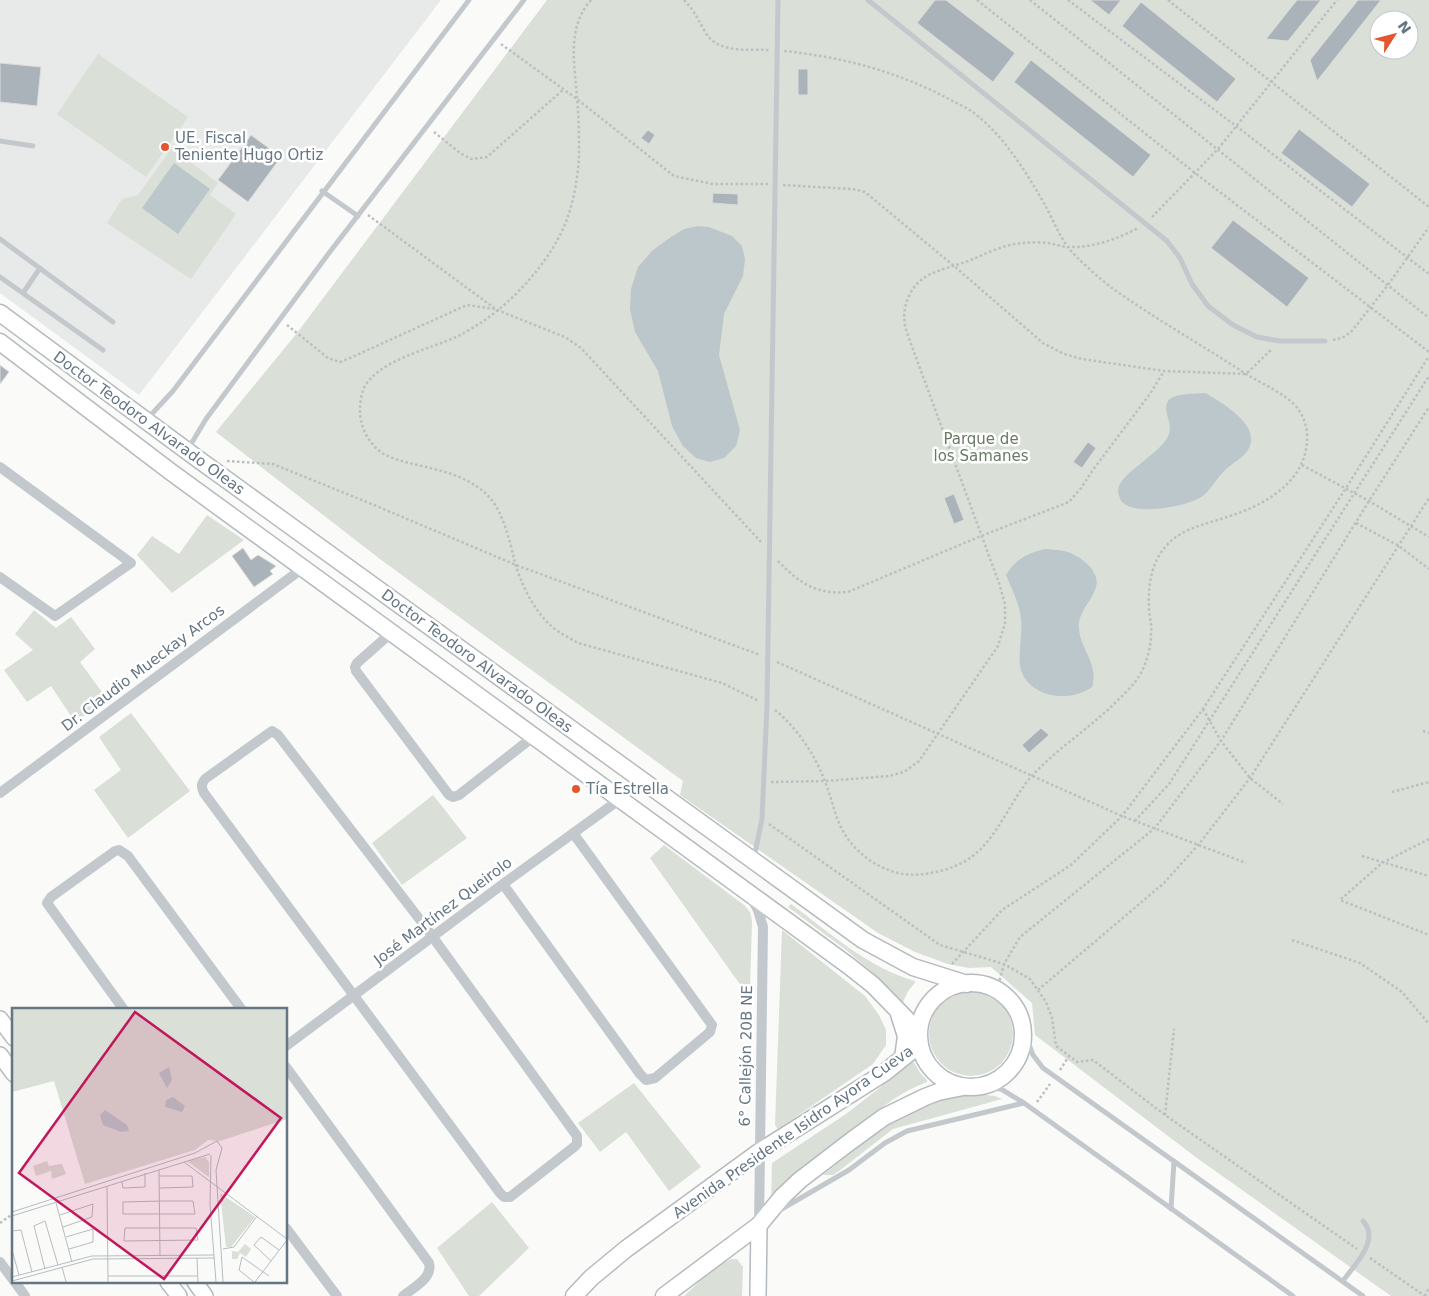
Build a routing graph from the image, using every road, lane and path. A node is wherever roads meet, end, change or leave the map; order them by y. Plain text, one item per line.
1 (468, 0) edge
2 (524, 0) edge
3 (591, 0) edge
4 (684, 0) edge
5 (778, 0) edge
6 (868, 0) edge
7 (977, 0) edge
8 (1030, 0) edge
9 (1068, 0) edge
10 (1168, 0) edge
11 (1337, 0) edge
12 (494, 39) junction
13 (776, 50) junction
14 (1271, 83) junction
15 (564, 89) junction
16 (577, 99) junction
17 (427, 126) junction
18 (1236, 126) junction
19 (0, 141) edge
20 (34, 146) dead end
21 (1218, 149) junction
22 (1194, 174) junction
23 (775, 184) junction
24 (322, 191) junction
25 (1429, 207) edge
26 (358, 216) junction
27 (1146, 224) junction
28 (1429, 227) edge
29 (0, 239) edge
30 (1068, 247) junction
31 (1408, 257) junction
32 (954, 266) junction
33 (40, 268) junction
34 (1429, 274) edge
35 (0, 276) edge
36 (1388, 285) junction
37 (23, 293) junction
38 (1370, 308) junction
39 (497, 310) junction
40 (0, 313) edge
41 (1429, 318) edge
42 (280, 319) junction
43 (113, 322) dead end
44 (1280, 341) junction
45 (1325, 341) joint
46 (0, 342) edge
47 (103, 350) dead end
48 (1429, 354) edge
49 (1246, 374) junction
50 (1429, 376) edge
51 (1429, 407) edge
52 (146, 421) junction
53 (187, 451) junction
54 (226, 461) dead end
55 (1302, 465) junction
56 (0, 468) edge
57 (1346, 488) junction
58 (1354, 493) junction
59 (1429, 498) edge
60 (1369, 501) junction
61 (1356, 523) junction
62 (1412, 526) junction
63 (1429, 537) edge
64 (1399, 546) junction
65 (516, 566) junction
66 (303, 568) junction
67 (1429, 569) edge
68 (0, 577) edge
69 (391, 633) junction
70 (768, 658) junction
71 (767, 706) junction
72 (1203, 709) junction
73 (1210, 721) junction
74 (1423, 731) dead end
75 (1429, 733) edge
76 (936, 734) junction
77 (533, 737) junction
78 (1221, 741) junction
79 (1032, 777) junction
80 (1250, 778) junction
81 (826, 781) junction
82 (764, 782) junction
83 (1429, 782) edge
84 (1392, 792) dead end
85 (0, 793) edge
86 (619, 800) junction
87 (1283, 804) dead end
88 (1122, 816) junction
89 (762, 819) junction
90 (1135, 821) junction
91 (1155, 828) junction
92 (573, 834) junction
93 (1429, 839) edge
94 (1199, 844) junction
95 (1362, 856) dead end
96 (753, 861) junction
97 (1246, 862) dead end
98 (1382, 863) junction
99 (1429, 876) edge
100 (503, 884) junction
101 (747, 892) junction
102 (1429, 935) edge
103 (433, 938) junction
104 (1292, 940) dead end
105 (964, 952) junction
106 (1004, 964) junction
107 (941, 976) junction
108 (967, 984) junction
109 (996, 990) junction
110 (1038, 990) junction
111 (355, 996) junction
112 (123, 1008) edge
113 (241, 1008) edge
114 (898, 1012) junction
115 (0, 1019) edge
116 (1429, 1024) edge
117 (1174, 1029) dead end
118 (1023, 1030) junction
119 (12, 1035) edge
120 (920, 1038) junction
121 (288, 1045) edge
122 (0, 1055) edge
123 (903, 1058) junction
124 (12, 1071) edge
125 (288, 1071) edge
126 (970, 1087) junction
127 (1024, 1103) junction
128 (1165, 1114) junction
129 (759, 1152) junction
130 (1174, 1161) junction
131 (1171, 1208) junction
132 (12, 1214) edge
133 (1364, 1221) dead end
134 (762, 1222) junction
135 (0, 1223) edge
136 (288, 1231) edge
137 (1363, 1253) junction
138 (0, 1262) edge
139 (12, 1278) edge
140 (1343, 1281) junction
141 (16, 1284) edge
142 (169, 1284) edge
143 (196, 1284) edge
144 (1429, 1287) edge
145 (1429, 1293) edge
146 (25, 1296) edge
147 (178, 1296) edge
148 (205, 1296) edge
149 (337, 1296) edge
150 (403, 1296) edge
151 (574, 1296) edge
152 (664, 1296) edge
153 (758, 1296) edge
154 (1294, 1296) edge
155 (1363, 1296) edge
156 (1425, 1296) edge

1 - 24 lane
2 - 12 lane
3 - 16 path
4 - 13 path
5 - 13 lane
6 - 27 lane
7 - 22 path
8 - 21 path
9 - 18 path
10 - 14 path
11 - 14 path
12 - 15 path
12 - 17 lane
13 - 23 lane
13 - 30 path
14 - 18 path
14 - 25 path
15 - 16 path
15 - 17 path
16 - 23 path
16 - 39 path
17 - 26 lane
18 - 21 path
18 - 31 path
19 - 20 lane
21 - 22 path
21 - 36 path
22 - 27 path
22 - 38 path
23 - 32 path
23 - 70 lane
24 - 26 lane
24 - 52 lane
26 - 42 lane
27 - 30 path
27 - 44 lane
28 - 31 path
29 - 33 lane
30 - 32 path
30 - 49 path
31 - 34 path
31 - 36 path
32 - 49 path
32 - 76 path
33 - 37 lane
33 - 43 lane
35 - 37 lane
36 - 38 path
36 - 41 path
37 - 47 lane
38 - 45 path
38 - 48 path
39 - 42 path
39 - 65 path
40 - 52 main road, Doctor Teodoro Alvarado Oleas
42 - 53 lane
44 - 45 lane
44 - 49 path
46 - 66 main road, Doctor Teodoro Alvarado Oleas
48 - 57 path
49 - 55 path
50 - 58 path
51 - 60 path
52 - 53 main road, Doctor Teodoro Alvarado Oleas
53 - 96 main road, Doctor Teodoro Alvarado Oleas
54 - 65 path
55 - 57 path
55 - 79 path
56 - 68 street
57 - 58 path
57 - 72 path
58 - 60 path
58 - 73 path
59 - 62 path
60 - 61 path
60 - 62 path
61 - 64 path
61 - 78 path
62 - 63 path
62 - 64 path
64 - 67 path
64 - 80 path
65 - 70 path
65 - 71 path
66 - 69 main road, Doctor Teodoro Alvarado Oleas
66 - 85 street, Dr. Claudio Mueckay Arcos
69 - 77 main road, Doctor Teodoro Alvarado Oleas
69 - 77 street
70 - 71 lane
70 - 76 path
71 - 81 path
71 - 82 lane
72 - 73 path
72 - 88 path
73 - 78 path
73 - 90 path
74 - 75 path
76 - 79 path
76 - 81 path
77 - 86 main road, Doctor Teodoro Alvarado Oleas
78 - 80 path
78 - 91 path
79 - 81 path
79 - 88 path
80 - 87 path
80 - 94 path
81 - 82 path
82 - 89 lane
83 - 84 path
86 - 92 street, José Martínez Queirolo
86 - 101 main road, Doctor Teodoro Alvarado Oleas
88 - 90 path
88 - 105 path
89 - 96 lane
89 - 105 path
90 - 91 path
91 - 94 path
91 - 106 path
92 - 100 street, José Martínez Queirolo
92 - 100 street
93 - 98 path
94 - 97 path
94 - 110 path
95 - 98 path
96 - 107 main road, Doctor Teodoro Alvarado Oleas
98 - 99 path
98 - 102 path
100 - 103 street, José Martínez Queirolo
101 - 114 main road, Doctor Teodoro Alvarado Oleas
101 - 129 street, 6° Callejón 20B NE
103 - 111 street, José Martínez Queirolo
103 - 111 street
103 - 111 street
104 - 116 path
105 - 106 path
105 - 107 path
106 - 109 path
106 - 110 path
107 - 108 main road, Doctor Teodoro Alvarado Oleas
108 - 109 main road
108 - 120 main road
109 - 118 main road
110 - 128 path
111 - 121 street, José Martínez Queirolo
112 - 113 street
114 - 120 main road, Doctor Teodoro Alvarado Oleas
114 - 123 main road
115 - 119 street
117 - 128 path
118 - 126 main road
118 - 130 lane
120 - 123 main road, Avenida Presidente Isidro Ayora Cueva
120 - 126 main road
122 - 124 street
123 - 129 main road, Avenida Presidente Isidro Ayora Cueva
125 - 150 street
126 - 127 lane
126 - 134 main road
127 - 131 lane
127 - 134 lane
128 - 137 path
129 - 134 street, 6° Callejón 20B NE
129 - 151 main road, Avenida Presidente Isidro Ayora Cueva
130 - 131 lane
130 - 140 lane
131 - 154 lane
132 - 135 path
133 - 137 lane
134 - 152 main road
134 - 153 street
136 - 149 street
137 - 140 lane
137 - 156 path
138 - 139 street
140 - 155 lane
141 - 146 street
142 - 147 street
143 - 148 street
144 - 156 path
145 - 156 path

